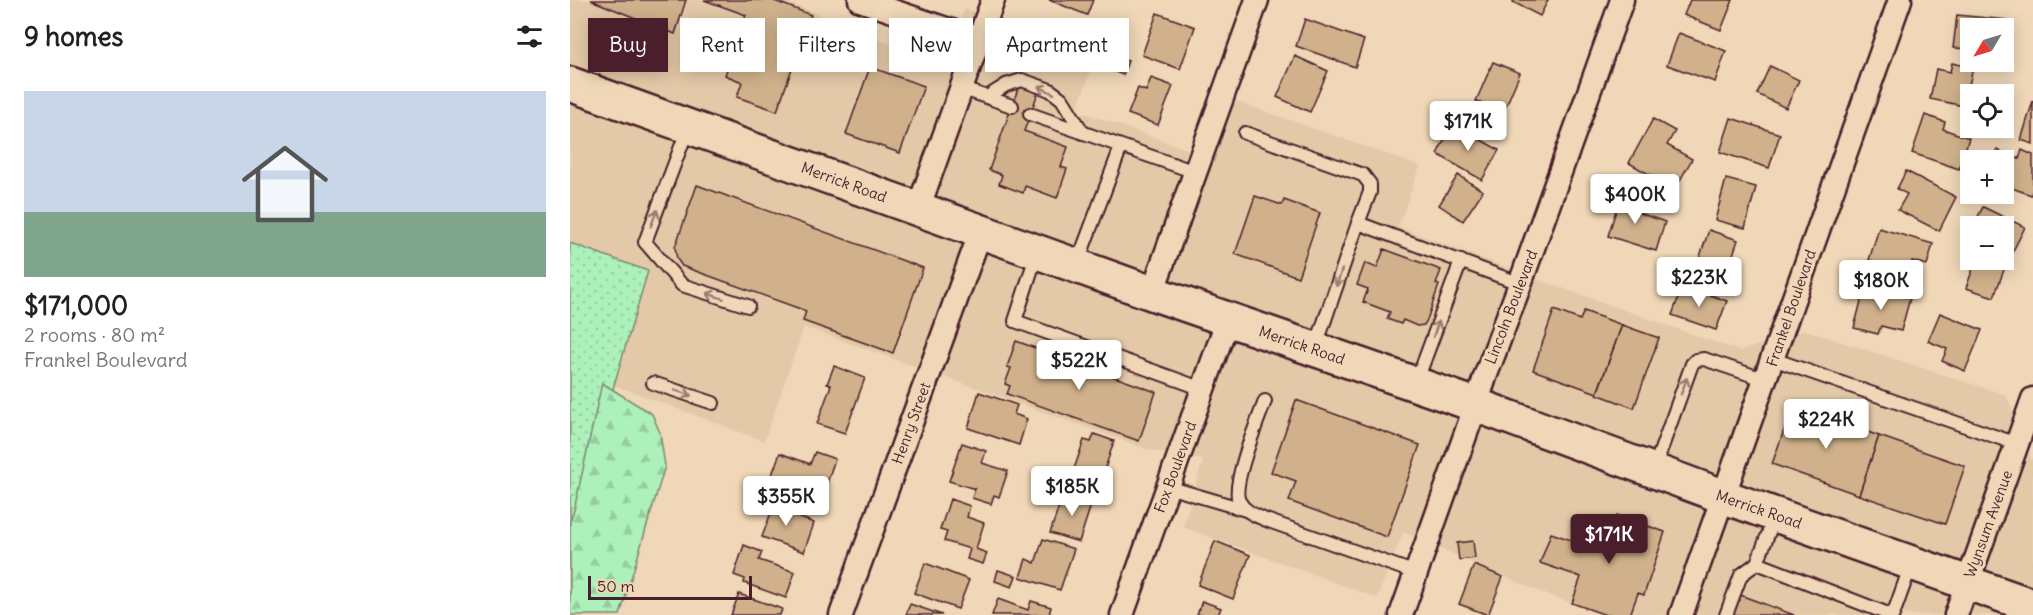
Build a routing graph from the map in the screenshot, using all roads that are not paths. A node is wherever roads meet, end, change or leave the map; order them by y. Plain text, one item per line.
1 (860, 0) edge
2 (993, 0) edge
3 (1257, 0) edge
4 (1622, 0) edge
5 (1900, 0) edge
6 (979, 39) junction
7 (570, 84) edge
8 (962, 88) junction
9 (987, 97) junction
10 (1012, 106) dead end
11 (1030, 114) dead end
12 (688, 127) junction
13 (1083, 133) junction
14 (1245, 133) dead end
15 (1121, 147) junction
16 (1195, 172) junction
17 (918, 209) junction
18 (1358, 223) junction
19 (981, 231) junction
20 (1037, 252) junction
21 (1461, 261) junction
22 (1076, 266) junction
23 (1521, 284) junction
24 (1152, 293) junction
25 (748, 306) dead end
26 (1228, 319) junction
27 (1315, 350) junction
28 (1773, 359) junction
29 (1766, 380) junction
30 (653, 383) dead end
31 (1416, 384) junction
32 (1203, 389) junction
33 (2033, 399) edge
34 (1264, 401) dead end
35 (713, 403) dead end
36 (1476, 405) junction
37 (2017, 444) junction
38 (1653, 470) junction
39 (1168, 487) junction
40 (1725, 497) junction
41 (1246, 510) junction
42 (1776, 515) junction
43 (1912, 562) junction
44 (1757, 563) junction
45 (1416, 573) junction
46 (1967, 582) junction
47 (2033, 606) edge
48 (842, 615) edge
49 (1122, 615) edge
50 (1401, 615) edge
51 (1681, 615) edge
52 (1726, 615) edge
53 (1892, 615) edge
54 (1956, 615) edge

1 - 6 street
2 - 6 street
3 - 16 street
4 - 23 street, Lincoln Boulevard
5 - 28 street, Frankel Boulevard
6 - 8 street
7 - 12 main road, Merrick Road
8 - 9 lane
8 - 17 street
9 - 10 lane
13 -> 9 lane
11 - 13 lane
12 - 17 main road, Merrick Road
25 -> 12 lane
13 - 15 lane
14 - 18 lane
15 - 16 lane
15 - 22 lane
16 - 24 street
17 - 19 main road, Merrick Road
18 - 21 lane
18 -> 27 lane
19 - 20 main road, Merrick Road
19 - 48 street, Henry Street
20 - 22 main road, Merrick Road
20 - 32 lane
21 - 23 lane
31 -> 21 lane
22 - 24 main road, Merrick Road
23 - 36 street, Lincoln Boulevard
24 - 26 main road, Merrick Road
26 - 27 main road, Merrick Road
26 - 32 street, Fox Boulevard
27 - 31 main road, Merrick Road
28 - 29 street, Frankel Boulevard
28 - 37 lane
38 -> 29 lane
29 - 40 street, Frankel Boulevard
30 -> 35 lane
31 - 36 main road, Merrick Road
32 - 39 street, Fox Boulevard
33 - 37 street, Wynsum Avenue
34 - 41 lane
36 - 38 main road, Merrick Road
36 - 45 street, Lincoln Boulevard
37 - 46 street, Wynsum Avenue
38 - 40 main road, Merrick Road
39 - 41 lane
39 - 49 street, Fox Boulevard
40 - 42 main road, Merrick Road
40 - 51 street, Frankel Boulevard
41 - 45 lane
42 - 43 main road, Merrick Road
42 - 44 lane
43 - 46 main road, Merrick Road
43 - 53 lane
44 - 52 lane
44 - 53 lane
45 - 50 street, Lincoln Boulevard
46 - 47 main road, Merrick Road
46 - 54 street, Wynsum Avenue

